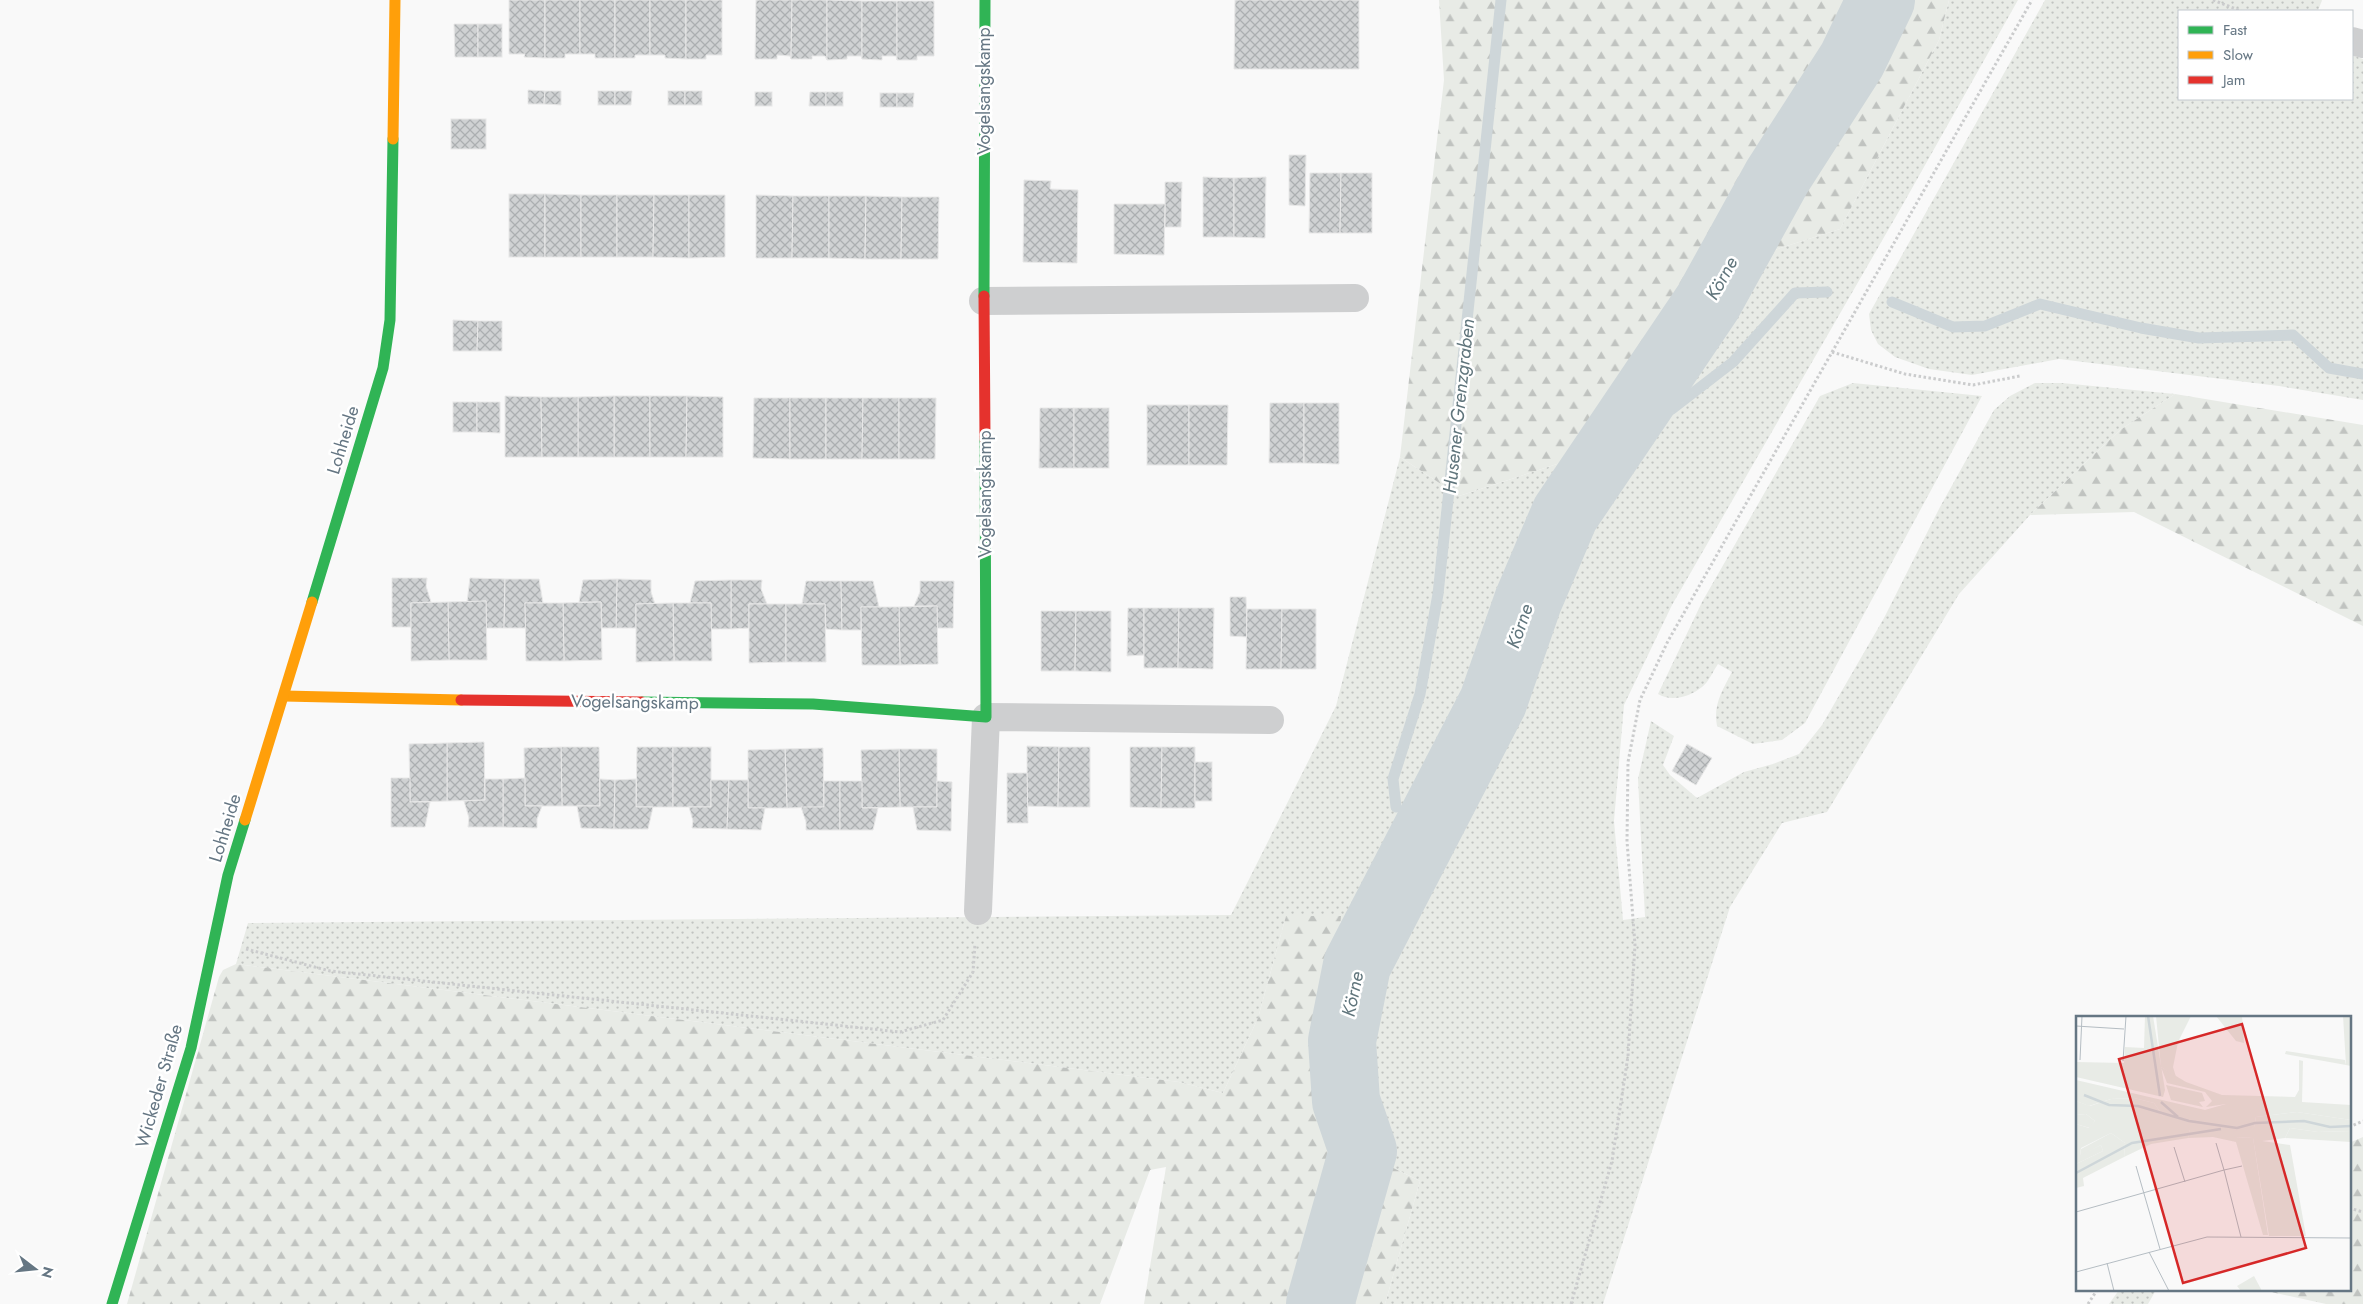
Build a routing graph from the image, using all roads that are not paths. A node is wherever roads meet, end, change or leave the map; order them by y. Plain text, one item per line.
1 (395, 0) edge
2 (985, 0) edge
3 (1355, 298) dead end
4 (984, 302) junction
5 (284, 696) junction
6 (986, 717) junction
7 (1270, 720) dead end
8 (228, 875) joint
9 (978, 911) road end
10 (112, 1304) edge

1 - 5 street, Lohheide
2 - 4 street, Vogelsangskamp
3 - 4 street
4 - 6 street, Vogelsangskamp
5 - 6 street, Vogelsangskamp
5 - 8 street, Lohheide
6 - 7 street, Vogelsangskamp
6 - 9 street, Vogelsangskamp
8 - 10 street, Wickeder Straße

